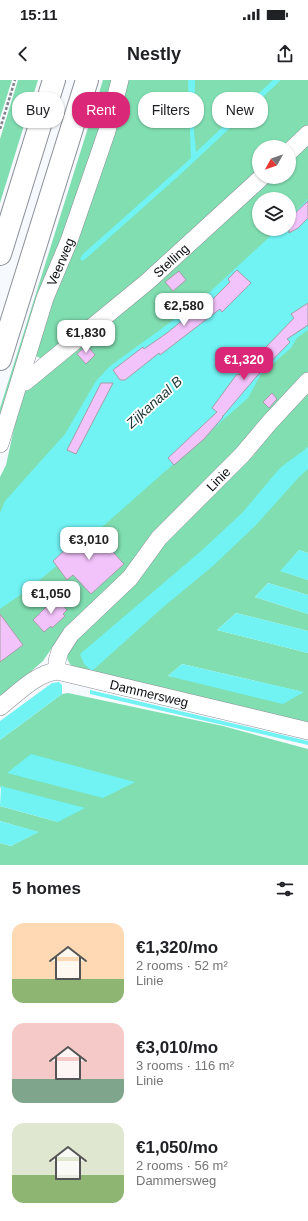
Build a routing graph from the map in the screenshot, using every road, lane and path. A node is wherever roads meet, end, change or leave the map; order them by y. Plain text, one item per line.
1 (15, 80) edge
2 (54, 80) edge
3 (87, 80) edge
4 (120, 80) edge
5 (0, 129) edge
6 (308, 134) edge
7 (296, 145) edge
8 (254, 184) edge
9 (0, 254) edge
10 (0, 359) edge
11 (308, 381) edge
12 (20, 382) junction
13 (0, 444) edge
14 (57, 671) junction
15 (0, 707) edge
16 (308, 731) edge

1 - 5 path
2 - 9 highway
3 - 10 highway
4 - 12 street, Veerweg
6 - 7 street
8 - 12 street, Stelling
11 - 14 street, Linie
12 - 13 street, Veerweg
14 - 15 street
14 - 16 street, Dammersweg

